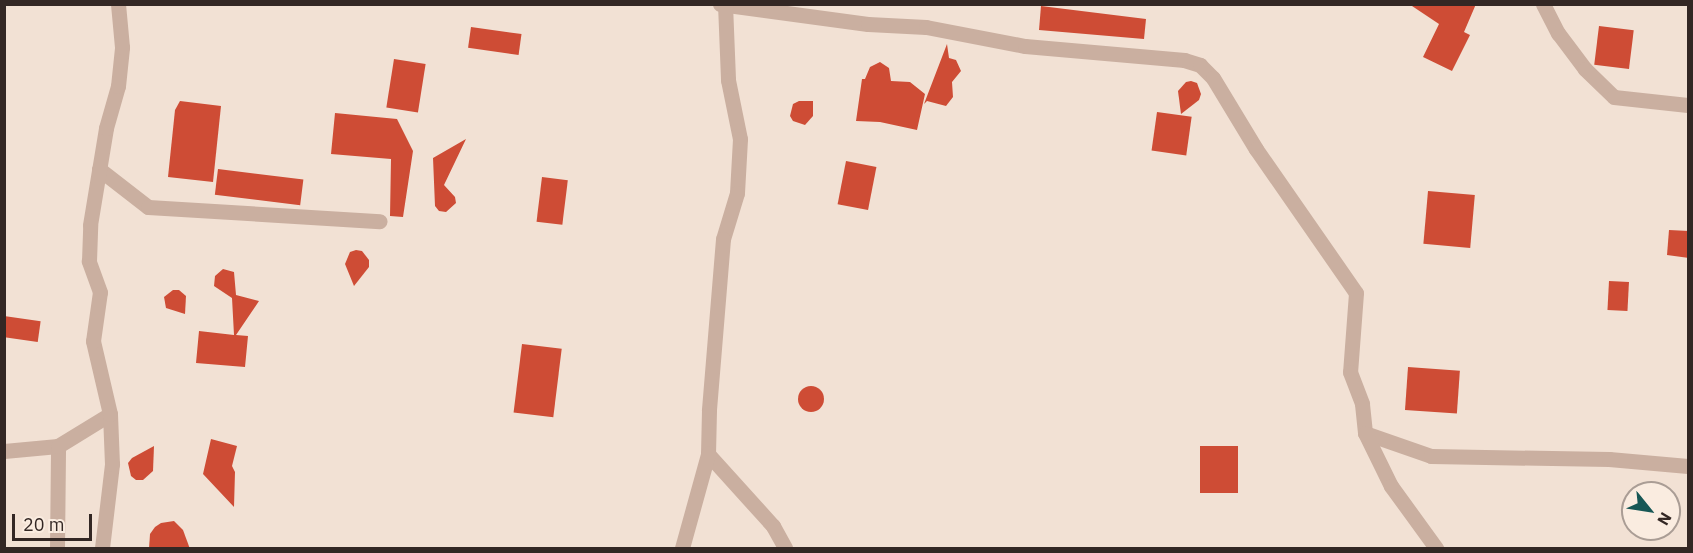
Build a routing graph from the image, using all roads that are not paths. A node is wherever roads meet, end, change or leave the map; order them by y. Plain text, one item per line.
1 (118, 4) edge
2 (720, 4) edge
3 (1543, 4) edge
4 (725, 5) edge
5 (757, 7) edge
6 (1689, 105) edge
7 (99, 169) junction
8 (380, 221) dead end
9 (110, 414) junction
10 (1365, 433) junction
11 (58, 446) junction
12 (4, 451) edge
13 (708, 454) junction
14 (1689, 466) edge
15 (57, 549) edge
16 (102, 549) edge
17 (682, 549) edge
18 (785, 549) edge
19 (1436, 549) edge

1 - 7 street
2 - 4 street
3 - 6 street
4 - 5 street
4 - 13 street
5 - 10 street
7 - 8 street
7 - 9 street
9 - 11 street
9 - 16 street
10 - 14 street
10 - 19 street
11 - 12 street
11 - 15 street
13 - 17 street
13 - 18 street

